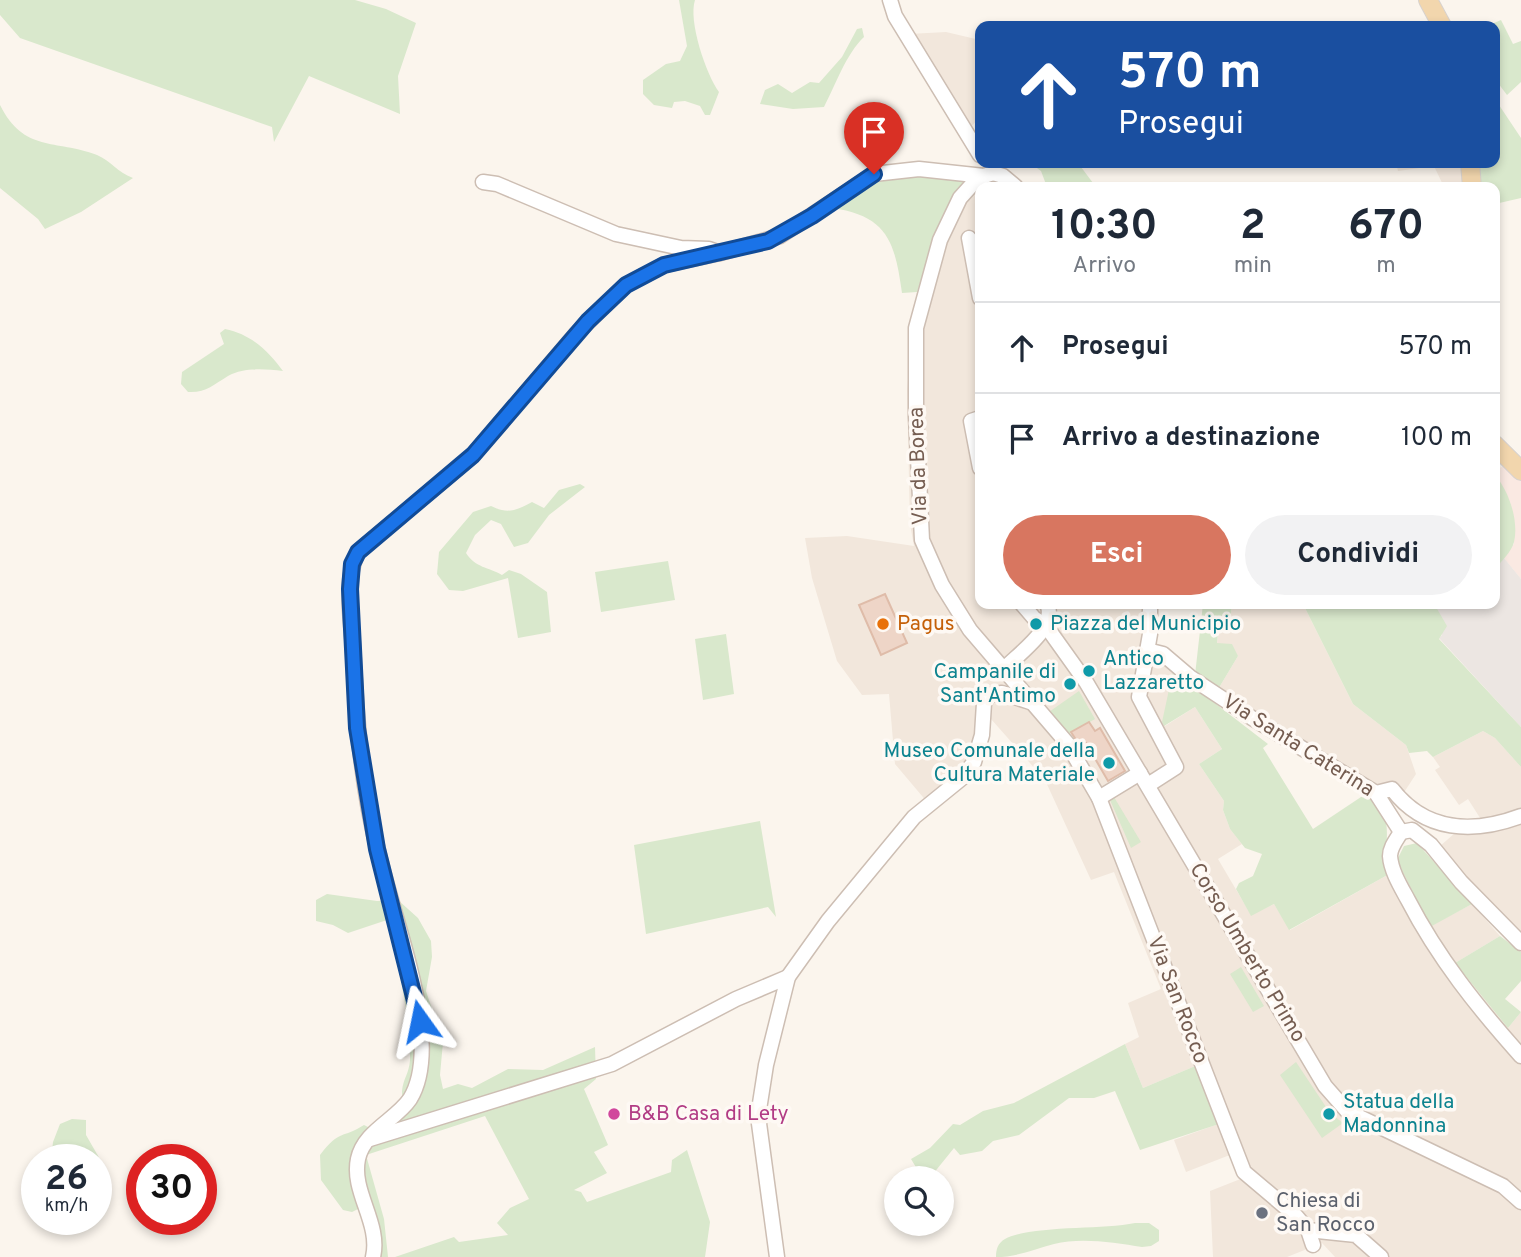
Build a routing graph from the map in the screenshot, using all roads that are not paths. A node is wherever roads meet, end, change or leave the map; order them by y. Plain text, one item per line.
1 (890, 0) edge
2 (1428, 0) edge
3 (1439, 21) edge
4 (975, 147) edge
5 (987, 170) edge
6 (483, 181) dead end
7 (975, 182) edge
8 (1010, 182) edge
9 (969, 239) dead end
10 (720, 253) junction
11 (975, 258) edge
12 (1500, 450) edge
13 (1521, 471) edge
14 (1026, 609) edge
15 (1049, 609) edge
16 (1150, 609) edge
17 (1046, 626) junction
18 (1147, 650) junction
19 (1003, 670) junction
20 (1031, 703) junction
21 (1064, 738) joint
22 (1144, 779) junction
23 (1376, 793) junction
24 (1099, 798) junction
25 (1521, 816) edge
26 (1401, 832) junction
27 (1521, 943) edge
28 (788, 977) junction
29 (1521, 1056) edge
30 (369, 1140) junction
31 (1521, 1202) edge
32 (1308, 1230) junction
33 (1313, 1245) dead end
34 (373, 1257) edge
35 (778, 1257) edge
36 (1381, 1257) edge

1 - 4 street
2 - 3 main road
5 - 8 street
5 - 10 street
6 - 10 street
7 - 19 street, Via da Borea
9 - 11 street
10 - 30 street
12 - 13 main road
14 - 17 street
15 - 17 street
16 - 18 street
17 - 19 street
17 - 22 street, Corso Umberto Primo
18 - 22 street
18 - 23 street, Via Santa Caterina
19 - 20 street, Via da Borea
20 - 21 street, Via da Borea
20 - 28 street
21 - 24 street, Via San Rocco
22 - 24 street
22 - 31 street, Corso Umberto Primo
23 - 25 street
23 - 26 street, Via Santa Caterina
24 - 32 street, Via San Rocco
26 - 27 street
26 - 29 street
28 - 30 street
28 - 35 street
30 - 34 street
32 - 33 street, Via San Rocco
32 - 36 street

